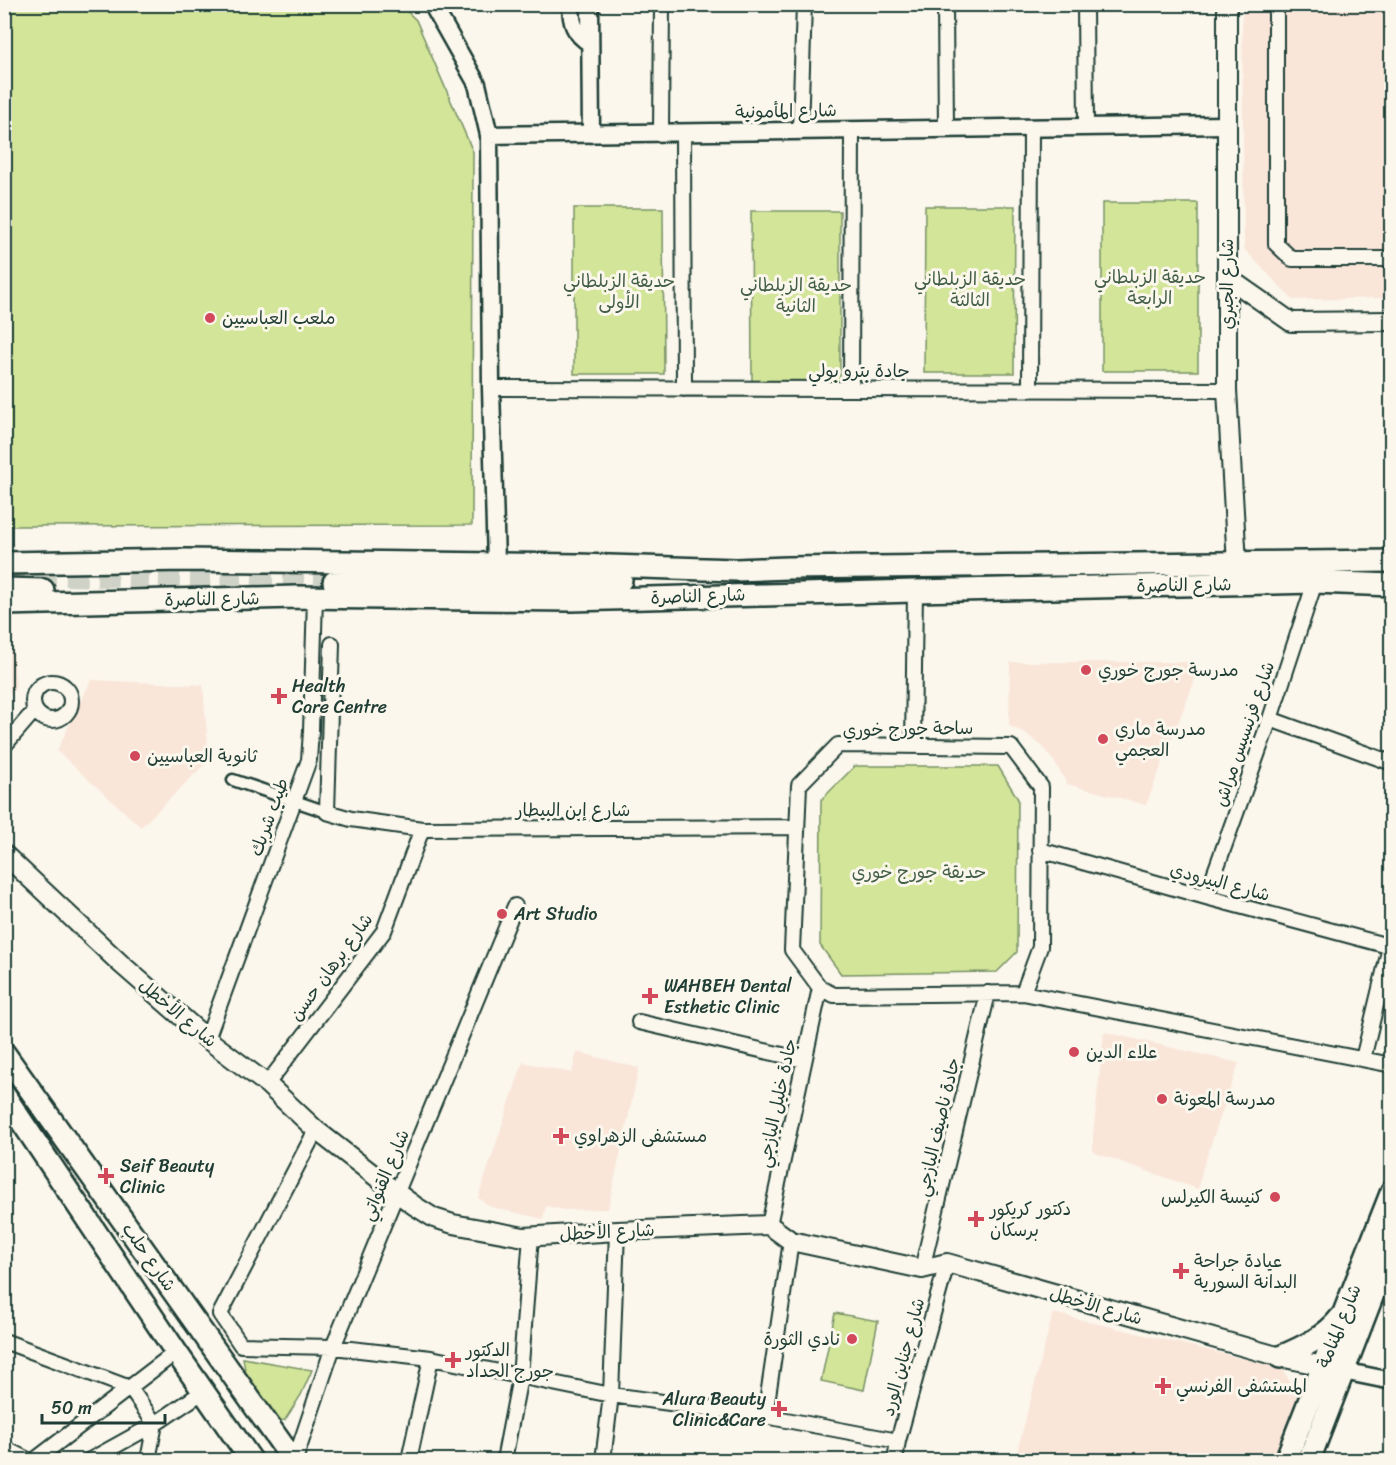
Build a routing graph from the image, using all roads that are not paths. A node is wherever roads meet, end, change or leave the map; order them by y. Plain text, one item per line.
1 (432, 4) edge
2 (571, 4) edge
3 (590, 4) edge
4 (662, 4) edge
5 (804, 4) edge
6 (945, 4) edge
7 (1085, 4) edge
8 (1227, 4) edge
9 (1276, 4) edge
10 (590, 43) junction
11 (1227, 125) junction
12 (1031, 127) junction
13 (1086, 127) junction
14 (946, 129) junction
15 (801, 130) junction
16 (852, 130) junction
17 (683, 132) junction
18 (661, 133) junction
19 (591, 134) junction
20 (489, 135) junction
21 (1392, 259) edge
22 (1227, 277) junction
23 (1392, 321) edge
24 (491, 388) junction
25 (684, 389) junction
26 (851, 389) junction
27 (1030, 390) junction
28 (1227, 390) junction
29 (1392, 561) edge
30 (4, 563) edge
31 (496, 563) dead end
32 (1237, 564) junction
33 (736, 570) junction
34 (334, 582) tunnel mouth
35 (1315, 582) junction
36 (1392, 585) edge
37 (4, 589) edge
38 (915, 591) junction
39 (306, 597) junction
40 (4, 604) edge
41 (332, 644) dead end
42 (35, 710) dead end
43 (1270, 719) junction
44 (4, 746) edge
45 (913, 746) junction
46 (1392, 764) edge
47 (233, 780) dead end
48 (294, 801) junction
49 (327, 812) junction
50 (797, 827) junction
51 (422, 829) junction
52 (1040, 850) junction
53 (4, 854) edge
54 (1206, 897) junction
55 (515, 906) dead end
56 (1391, 947) edge
57 (820, 988) junction
58 (988, 993) junction
59 (1023, 993) junction
60 (639, 1022) dead end
61 (207, 1039) junction
62 (4, 1053) edge
63 (1363, 1059) junction
64 (804, 1060) junction
65 (1392, 1065) edge
66 (267, 1084) junction
67 (4, 1095) edge
68 (316, 1130) junction
69 (1392, 1191) edge
70 (397, 1193) junction
71 (768, 1225) junction
72 (617, 1231) junction
73 (531, 1236) junction
74 (791, 1241) junction
75 (1392, 1245) edge
76 (947, 1263) junction
77 (922, 1269) junction
78 (1346, 1310) junction
79 (4, 1341) edge
80 (333, 1347) junction
81 (176, 1352) junction
82 (1280, 1357) junction
83 (431, 1358) junction
84 (1333, 1368) junction
85 (520, 1377) junction
86 (1392, 1381) edge
87 (130, 1388) junction
88 (204, 1391) junction
89 (611, 1395) junction
90 (765, 1416) junction
91 (155, 1424) junction
92 (898, 1441) junction
93 (4, 1448) edge
94 (28, 1461) edge
95 (35, 1461) edge
96 (90, 1461) edge
97 (148, 1461) edge
98 (251, 1461) edge
99 (294, 1461) edge
100 (409, 1461) edge
101 (504, 1461) edge
102 (603, 1461) edge
103 (894, 1461) edge
104 (1286, 1461) edge
105 (1309, 1461) edge

1 - 20 street
2 - 10 street
3 - 10 street
4 - 18 street
5 - 15 street
6 - 14 street
7 - 13 street
8 - 11 main road, شارع الجبري
9 - 21 street
10 - 19 street
11 - 13 street, شارع المأمونية
11 - 22 main road, شارع الجبري
12 - 13 street, شارع المأمونية
12 - 14 street, شارع المأمونية
12 - 27 street
14 - 16 street, شارع المأمونية
15 - 16 street, شارع المأمونية
15 - 17 street, شارع المأمونية
16 - 26 street
17 - 18 street, شارع المأمونية
17 - 25 street
18 - 19 street, شارع المأمونية
19 - 20 street, شارع المأمونية
20 - 24 street
22 - 23 main road
22 - 28 main road, شارع الجبري
24 - 25 street, جادة بترو بولي
24 - 31 street
25 - 26 street, جادة بترو بولي
26 - 27 street, جادة بترو بولي
27 - 28 street, جادة بترو بولي
28 - 32 main road, شارع الجبري
29 - 32 main road, شارع الناصرة
30 - 33 main road, شارع الناصرة
32 - 33 main road, شارع الناصرة
33 - 34 main road
35 - 36 main road, شارع الناصرة
35 - 38 main road, شارع الناصرة
35 - 43 street, شارع فرنسيس مراش
37 - 39 main road
38 - 39 main road, شارع الناصرة
38 - 45 street
39 - 40 main road, شارع الناصرة
39 - 48 street, طيب شربك
41 - 49 street
42 - 44 street
43 - 46 street
43 - 54 street, شارع فرنسيس مراش
45 - 50 street, ساحة جورج خوري
45 - 52 street, ساحة جورج خوري
47 - 48 street
48 - 49 street
48 - 61 street, طيب شربك
49 - 51 street, شارع إبن البيطار
50 - 51 street, شارع إبن البيطار
50 - 57 street, ساحة جورج خوري
51 - 66 street, شارع برهان حسن
52 - 54 street, شارع البيرودي
52 - 59 street, ساحة جورج خوري
53 - 61 main road, شارع الأخطل
54 - 56 street, شارع البيرودي
55 - 70 street, شارع القنواتي
56 - 63 street
57 - 58 street
57 - 64 street, جادة خليل اليازجي
58 - 59 street
58 - 77 street, جادة ناصيف اليازجي
59 - 63 street
60 - 64 street
61 - 66 main road, شارع الأخطل
62 - 99 main road, شارع حلب
63 - 65 street
64 - 71 street, جادة خليل اليازجي
66 - 68 main road, شارع الأخطل
67 - 81 main road, شارع حلب
68 - 70 main road, شارع الأخطل
68 - 80 street
69 - 78 main road, شارع المنامة
70 - 73 main road, شارع الأخطل
70 - 80 street, شارع القنواتي
71 - 72 main road, شارع الأخطل
71 - 74 main road, شارع الأخطل
72 - 73 main road, شارع الأخطل
72 - 89 street
73 - 85 street
74 - 77 main road, شارع الأخطل
74 - 90 street
75 - 84 main road, شارع المنامة
76 - 77 main road, شارع الأخطل
76 - 82 main road, شارع الأخطل
76 - 92 street, شارع جناين الورد
78 - 82 main road
78 - 84 main road, شارع المنامة
79 - 87 street
80 - 83 street
80 - 99 street, شارع القنواتي
81 - 87 street
81 - 88 main road, شارع حلب
82 - 84 main road, شارع الأخطل
83 - 85 street
83 - 100 street
84 - 86 street
84 - 104 main road, شارع المنامة
84 - 105 main road, شارع المنامة
85 - 89 street
85 - 101 street
87 - 91 street
87 - 95 street
88 - 91 street
88 - 98 main road, شارع حلب
89 - 90 street
89 - 102 street
90 - 92 street
91 - 96 street
91 - 97 street
92 - 103 street, شارع جناين الورد
93 - 94 street

